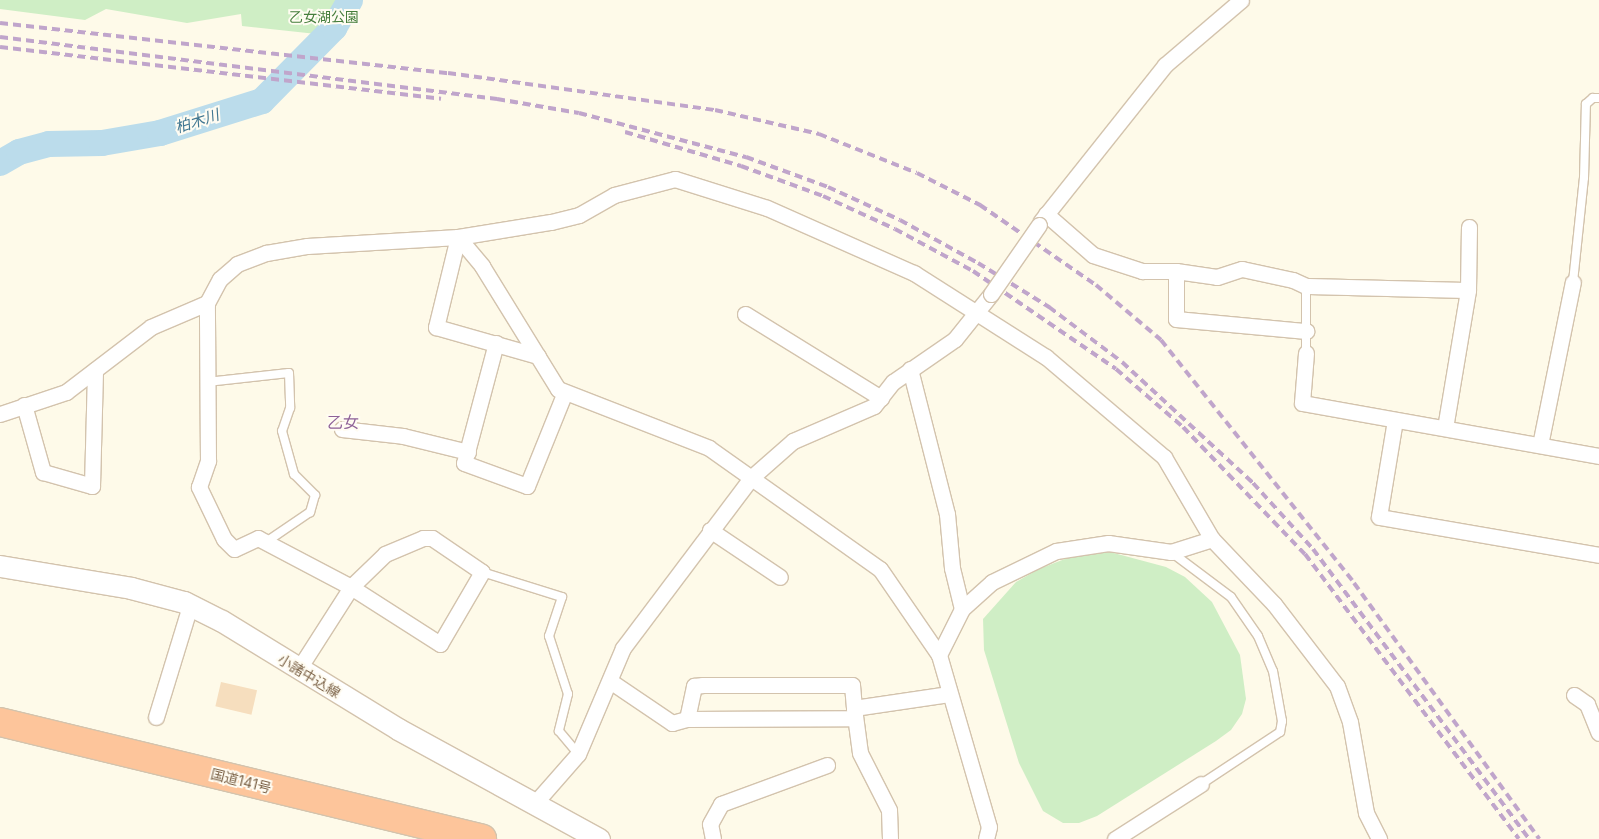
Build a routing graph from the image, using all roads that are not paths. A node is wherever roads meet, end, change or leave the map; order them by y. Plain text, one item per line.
1 (1241, 0) edge
2 (1599, 98) edge
3 (1043, 220) junction
4 (1469, 227) dead end
5 (458, 237) junction
6 (1176, 271) junction
7 (1573, 282) joint
8 (1306, 286) junction
9 (1468, 290) junction
10 (207, 303) junction
11 (745, 314) dead end
12 (977, 314) junction
13 (1306, 331) junction
14 (496, 343) junction
15 (1306, 353) joint
16 (538, 356) junction
17 (910, 369) junction
18 (95, 370) junction
19 (207, 382) junction
20 (565, 392) junction
21 (881, 398) junction
22 (24, 405) junction
23 (0, 414) edge
24 (1394, 420) junction
25 (342, 428) dead end
26 (1445, 428) junction
27 (1540, 445) junction
28 (468, 452) junction
29 (1599, 456) edge
30 (752, 478) junction
31 (710, 530) junction
32 (1212, 539) junction
33 (266, 542) junction
34 (1171, 552) junction
35 (1599, 555) edge
36 (0, 566) edge
37 (482, 572) junction
38 (780, 577) dead end
39 (351, 587) junction
40 (190, 606) junction
41 (962, 609) junction
42 (939, 655) junction
43 (298, 670) junction
44 (610, 681) junction
45 (948, 694) junction
46 (1574, 695) dead end
47 (854, 713) junction
48 (156, 717) dead end
49 (688, 719) junction
50 (0, 722) edge
51 (1599, 734) edge
52 (578, 754) junction
53 (827, 765) dead end
54 (1201, 784) joint
55 (534, 803) junction
56 (471, 838) edge
57 (599, 839) edge
58 (713, 839) edge
59 (890, 839) edge
60 (986, 839) edge
61 (1115, 839) edge
62 (1379, 839) edge

1 - 3 street
2 - 7 lane
3 - 6 street
3 - 12 street, bridge
4 - 9 street
5 - 10 street
5 - 12 street
5 - 14 street
5 - 16 street
6 - 8 street
6 - 13 street
7 - 27 street
8 - 9 street
8 - 13 lane
9 - 26 street
10 - 18 street
10 - 19 street
11 - 21 street
12 - 17 street
12 - 32 street
13 - 15 lane
14 - 16 street
14 - 28 street
15 - 24 street
16 - 20 street
17 - 21 street
17 - 41 street
18 - 22 street
18 - 22 street
19 - 33 street
19 - 33 lane
20 - 28 street
20 - 30 street
21 - 30 street
22 - 23 street
24 - 26 street
24 - 35 street
25 - 28 street
26 - 27 street
27 - 29 street
30 - 31 street
30 - 42 street
31 - 38 street
31 - 44 street
32 - 34 street
32 - 62 street
33 - 39 street
34 - 41 street
34 - 54 lane
36 - 40 main road, 小諸中込線
37 - 39 street
37 - 39 street
37 - 52 lane
39 - 43 street
40 - 43 main road, 小諸中込線
40 - 48 street
41 - 42 street
42 - 45 street
43 - 55 main road, 小諸中込線
44 - 49 street
44 - 52 street
45 - 47 street
45 - 60 street
46 - 51 street
47 - 49 street
47 - 49 street
47 - 59 street
50 - 56 highway, 国道141号
52 - 55 street
53 - 58 street
54 - 61 street
55 - 57 main road, 小諸中込線

